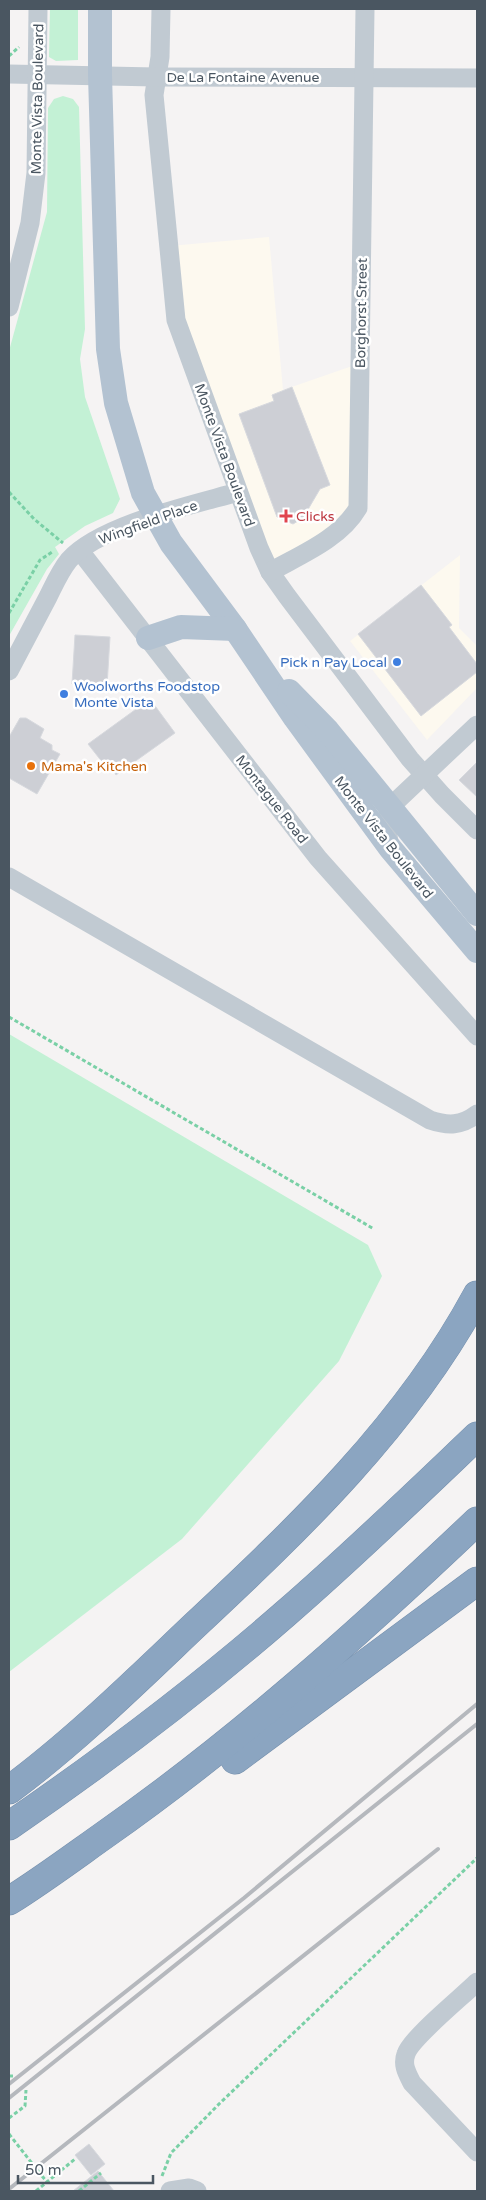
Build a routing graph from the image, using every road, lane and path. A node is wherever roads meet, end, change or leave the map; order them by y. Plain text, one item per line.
1 (38, 9) edge
2 (100, 9) edge
3 (161, 9) edge
4 (365, 9) edge
5 (9, 74) edge
6 (37, 74) junction
7 (100, 75) junction
8 (156, 77) junction
9 (364, 77) junction
10 (477, 78) edge
11 (9, 307) edge
12 (9, 492) edge
13 (238, 492) junction
14 (155, 517) junction
15 (80, 551) junction
16 (270, 572) junction
17 (9, 613) edge
18 (235, 629) junction
19 (148, 638) junction
20 (263, 669) junction
21 (9, 671) edge
22 (477, 725) edge
23 (424, 776) junction
24 (390, 808) junction
25 (477, 830) edge
26 (390, 848) junction
27 (9, 877) edge
28 (477, 914) edge
29 (477, 951) edge
30 (9, 1017) edge
31 (477, 1036) edge
32 (477, 1114) edge
33 (374, 1229) dead end
34 (477, 1295) edge
35 (477, 1436) edge
36 (477, 1521) edge
37 (477, 1581) edge
38 (9, 1790) edge
39 (9, 1826) edge
40 (477, 1858) edge
41 (16, 1896) edge
42 (477, 1982) edge
43 (26, 2090) dead end
44 (9, 2118) edge
45 (9, 2134) edge
46 (477, 2152) edge
47 (75, 2159) dead end
48 (101, 2173) dead end
49 (47, 2182) junction
50 (166, 2187) edge
51 (36, 2191) edge
52 (79, 2191) edge
53 (197, 2191) edge

1 - 6 street, Monte Vista Boulevard
2 - 7 main road, Monte Vista Boulevard
3 - 8 street, Monte Vista Boulevard
4 - 9 street, Borghorst Street
5 - 6 street, De La Fontaine Avenue
6 - 7 street, De La Fontaine Avenue
6 - 11 street, Monte Vista Boulevard
7 - 8 street, De La Fontaine Avenue
7 - 14 main road, Monte Vista Boulevard
8 - 9 street, De La Fontaine Avenue
8 - 13 street, Monte Vista Boulevard
9 - 10 street, De La Fontaine Avenue
9 - 16 street, Borghorst Street
12 - 17 path
13 - 14 street, Wingfield Place
13 - 16 street, Monte Vista Boulevard
14 - 15 street, Wingfield Place
14 - 18 main road, Monte Vista Boulevard
15 - 19 street, Montague Road
15 - 21 street, Wingfield Place
16 - 23 street, Monte Vista Boulevard
18 - 19 main road
18 - 20 main road, Monte Vista Boulevard
19 - 31 street, Montague Road
20 - 24 main road, Monte Vista Boulevard
20 - 26 main road, Monte Vista Boulevard
22 - 23 street
23 - 24 street
23 - 25 street, Monte Vista Boulevard
24 - 26 street
24 - 28 main road, Monte Vista Boulevard
26 - 29 main road, Monte Vista Boulevard
27 - 32 street
30 - 33 path
34 - 38 highway
35 - 39 highway
36 - 41 highway
37 - 41 highway
40 - 50 path
42 - 46 street
43 - 44 path
45 - 49 path, bridge
47 - 49 path
48 - 52 path
49 - 51 path
50 - 53 street

